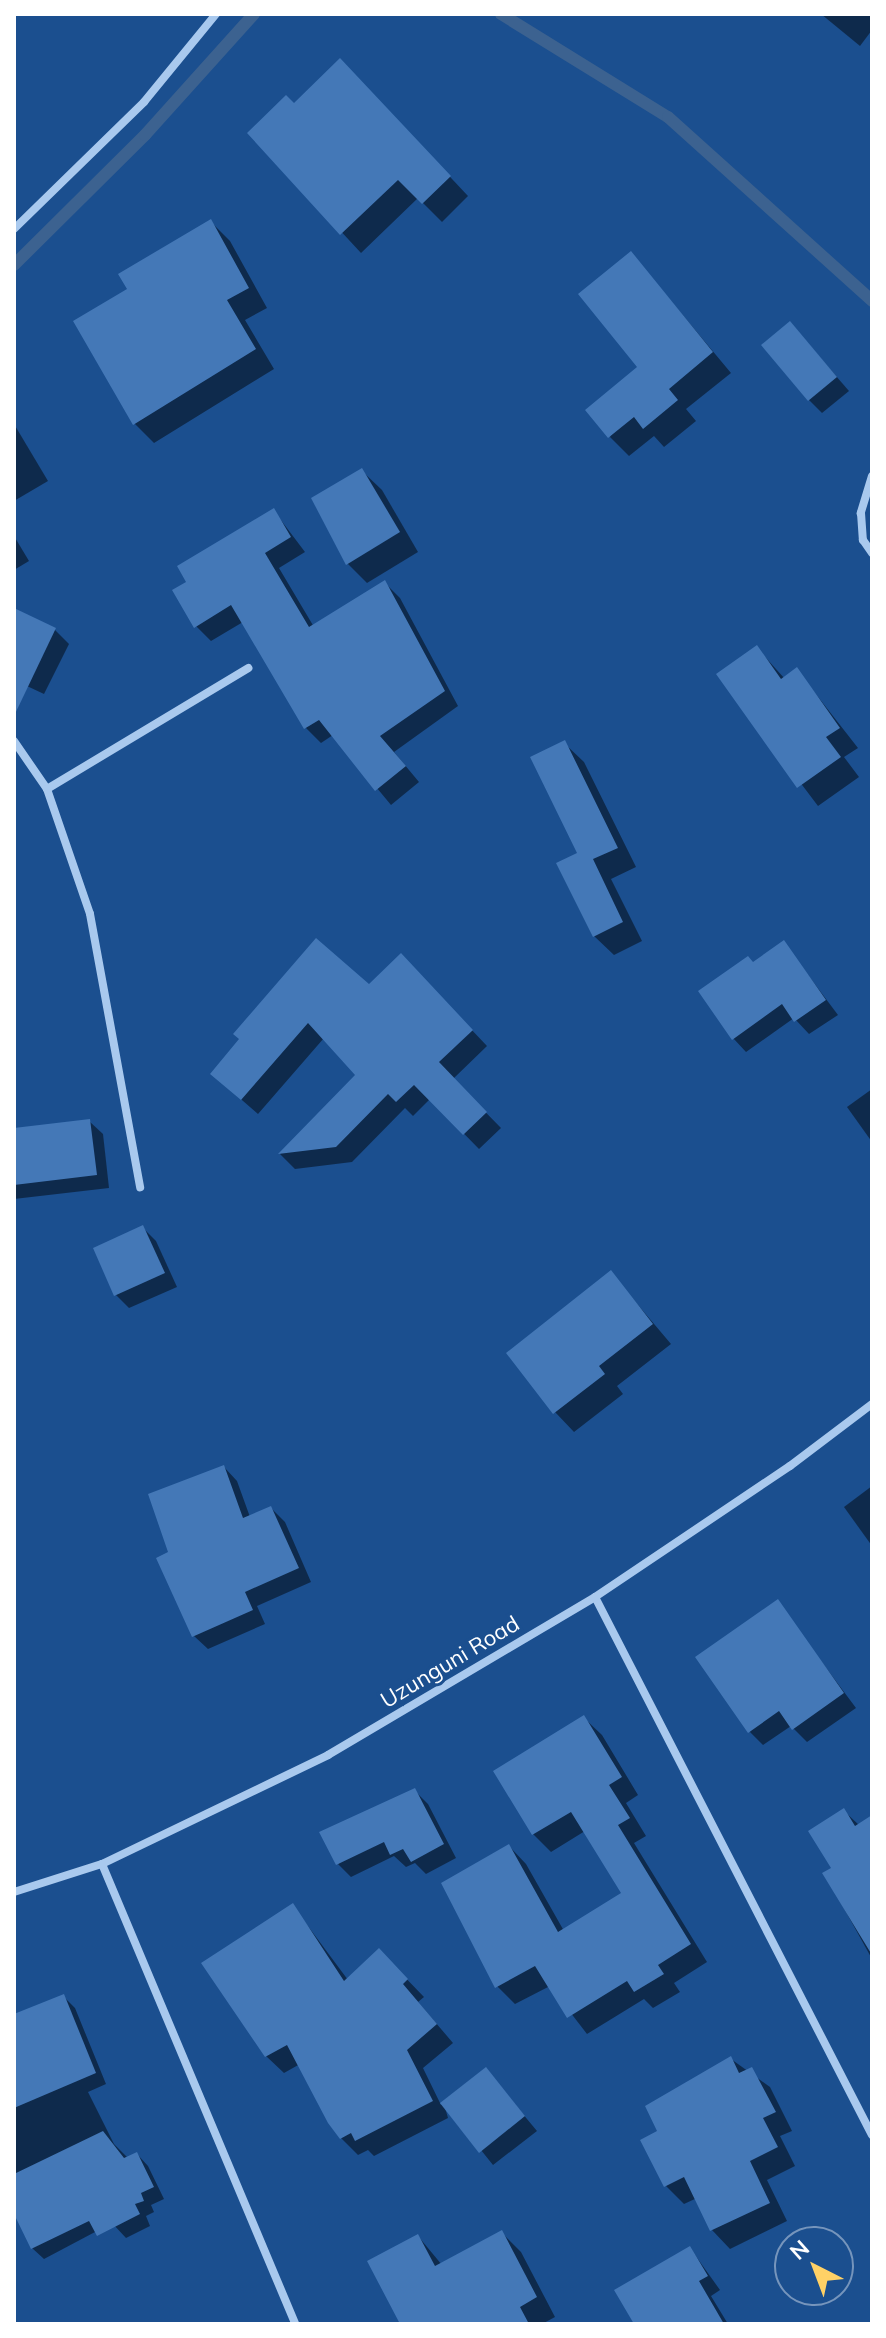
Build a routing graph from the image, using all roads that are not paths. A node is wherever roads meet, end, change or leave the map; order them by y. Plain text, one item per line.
1 (216, 14) edge
2 (14, 229) edge
3 (872, 476) edge
4 (872, 553) edge
5 (248, 668) dead end
6 (14, 741) edge
7 (47, 789) junction
8 (140, 1187) dead end
9 (872, 1404) edge
10 (595, 1597) junction
11 (102, 1864) junction
12 (14, 1892) edge
13 (872, 2135) edge
14 (295, 2324) edge

1 - 2 street
3 - 4 street
5 - 7 street
6 - 7 street
7 - 8 street
9 - 10 street, Uzunguni Road
10 - 11 street, Uzunguni Road
10 - 13 street
11 - 12 street, Uzunguni Road
11 - 14 street

